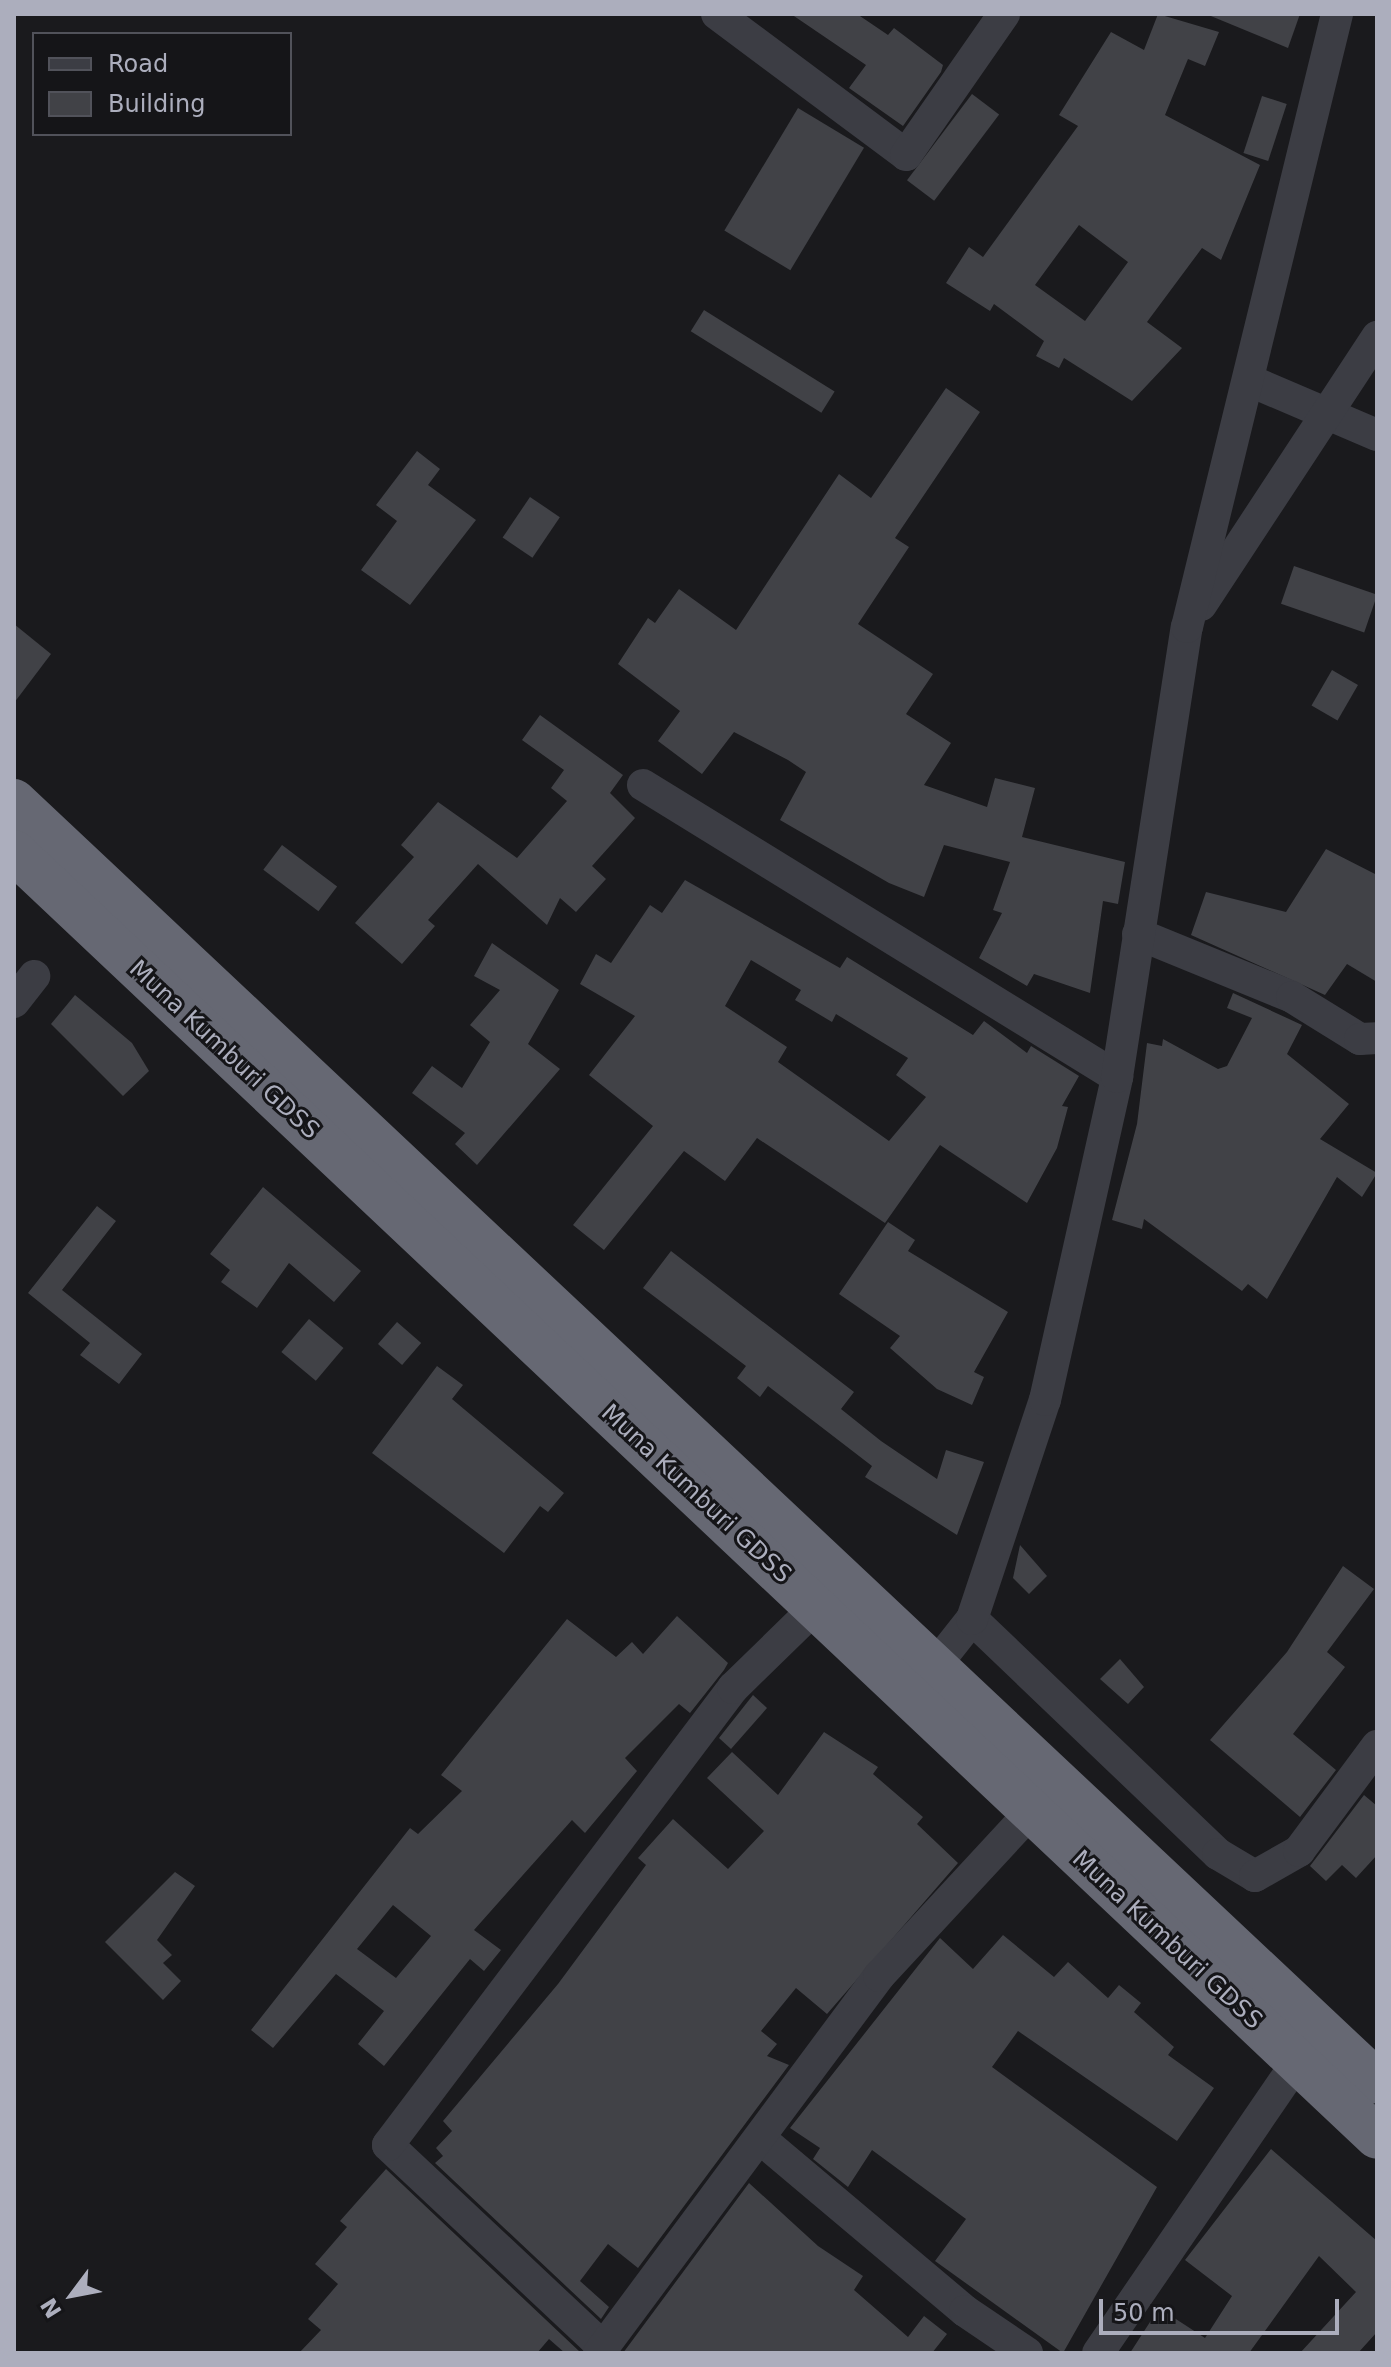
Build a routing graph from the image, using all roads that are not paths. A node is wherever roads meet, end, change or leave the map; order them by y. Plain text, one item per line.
1 (717, 14) edge
2 (1004, 14) edge
3 (1337, 14) edge
4 (1377, 337) edge
5 (1248, 380) junction
6 (1329, 409) junction
7 (1377, 435) edge
8 (1187, 627) junction
9 (643, 785) dead end
10 (14, 801) edge
11 (14, 852) edge
12 (1138, 934) junction
13 (34, 976) dead end
14 (14, 1002) edge
15 (1377, 1038) edge
16 (1117, 1077) junction
17 (816, 1607) junction
18 (972, 1619) junction
19 (923, 1681) junction
20 (1377, 1746) edge
21 (1031, 1812) junction
22 (1297, 2062) junction
23 (1377, 2082) edge
24 (1377, 2137) edge
25 (762, 2140) junction
26 (601, 2350) edge
27 (1027, 2353) edge
28 (1098, 2353) edge

1 - 2 street
3 - 5 street
4 - 6 street
5 - 6 street
5 - 8 street
6 - 7 street
6 - 8 street
8 - 12 street
9 - 16 street
10 - 19 highway, Muna Kumburi GDSS
11 - 17 highway, Muna Kumburi GDSS
12 - 15 street
12 - 16 street
13 - 14 street
16 - 18 street
17 - 19 highway, Muna Kumburi GDSS
17 - 26 street
18 - 19 street
18 - 20 street
19 - 21 highway, Muna Kumburi GDSS
19 - 23 highway, Muna Kumburi GDSS
21 - 22 highway, Muna Kumburi GDSS
21 - 25 street
22 - 24 highway, Muna Kumburi GDSS
22 - 28 street
25 - 26 street
25 - 27 street

